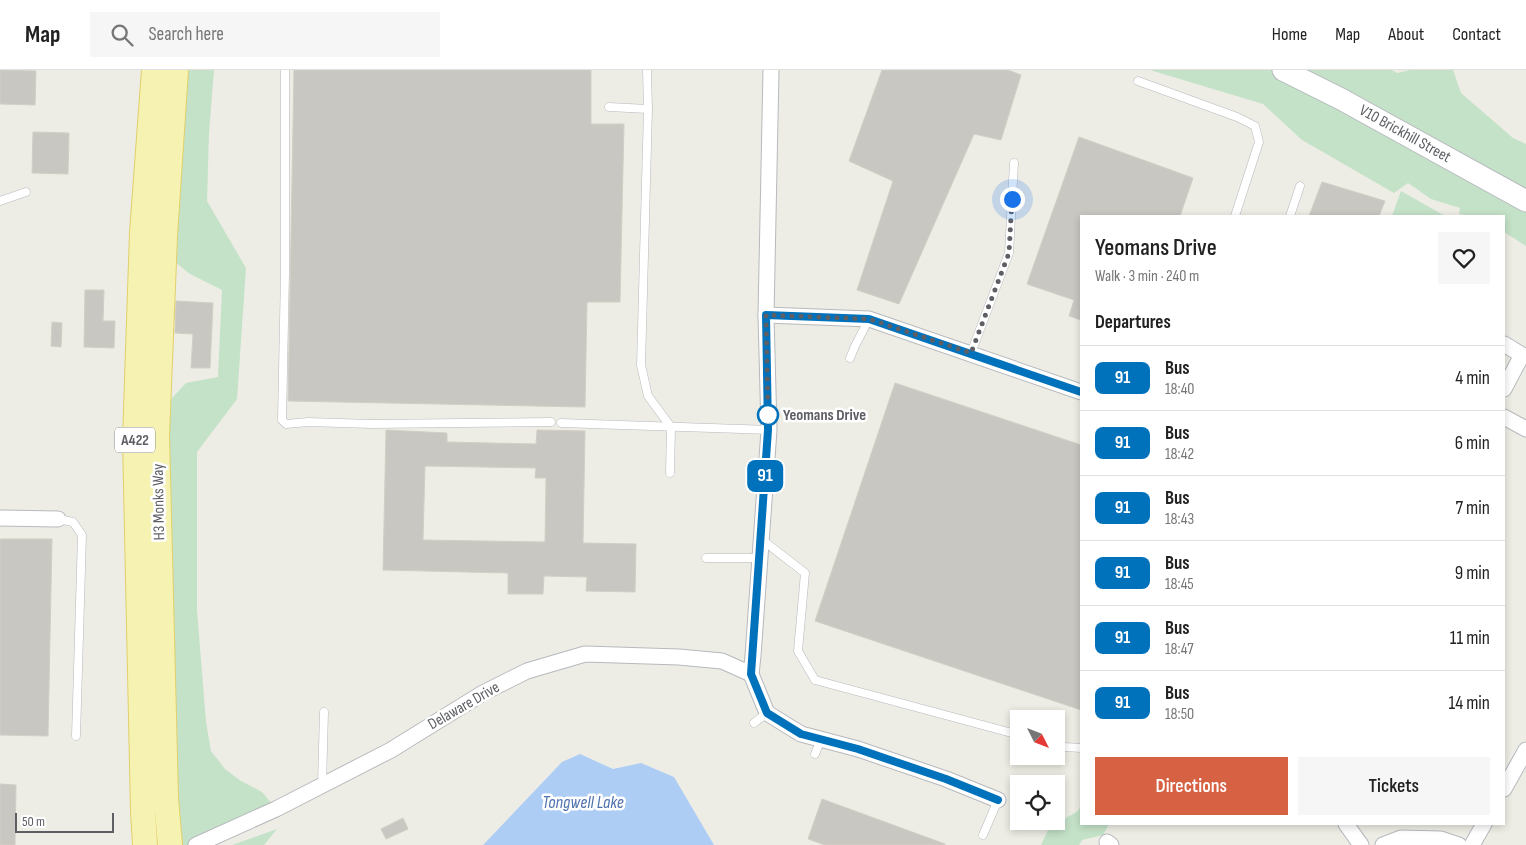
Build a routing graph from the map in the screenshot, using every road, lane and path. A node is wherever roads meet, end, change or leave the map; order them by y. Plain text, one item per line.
1 (154, 70) edge
2 (176, 70) edge
3 (285, 70) edge
4 (647, 70) edge
5 (771, 70) edge
6 (1284, 70) edge
7 (1138, 81) dead end
8 (609, 108) dead end
9 (648, 109) junction
10 (1014, 163) dead end
11 (1300, 186) dead end
12 (26, 192) dead end
13 (0, 201) edge
14 (1526, 201) edge
15 (1235, 215) edge
16 (1290, 215) edge
17 (766, 315) junction
18 (869, 319) junction
19 (1505, 344) edge
20 (1524, 352) edge
21 (971, 353) junction
22 (850, 358) dead end
23 (1505, 387) edge
24 (1080, 392) edge
25 (1505, 418) edge
26 (551, 422) dead end
27 (562, 423) dead end
28 (672, 426) junction
29 (1526, 429) edge
30 (768, 430) junction
31 (670, 473) dead end
32 (0, 518) edge
33 (58, 519) joint
34 (761, 539) junction
35 (706, 558) dead end
36 (760, 558) junction
37 (751, 674) junction
38 (324, 712) dead end
39 (767, 713) junction
40 (754, 724) dead end
41 (1010, 733) edge
42 (76, 736) dead end
43 (821, 739) junction
44 (1065, 747) edge
45 (1080, 748) edge
46 (1526, 750) edge
47 (815, 754) dead end
48 (322, 785) junction
49 (1505, 788) edge
50 (998, 800) joint
51 (1347, 825) edge
52 (1483, 825) edge
53 (983, 835) dead end
54 (145, 845) edge
55 (170, 845) edge
56 (196, 845) edge
57 (1361, 845) edge
58 (1383, 845) edge
59 (1459, 845) edge
60 (1472, 845) edge

1 - 54 main road, H3 Monks Way / A422
2 - 55 main road, H3 Monks Way / A422
3 - 26 lane
4 - 9 lane
5 - 17 street
6 - 14 street, V10 Brickhill Street
7 - 15 lane
8 - 9 lane
9 - 28 lane
10 - 21 lane
11 - 16 lane
12 - 13 lane
17 - 18 street
17 - 30 street
18 - 21 street
18 - 22 lane
19 - 20 street
20 - 23 street
21 - 24 street
25 - 29 street
27 - 28 lane
28 - 30 lane
28 - 31 lane
30 - 34 street
32 - 33 street
33 - 42 lane
34 - 36 street
34 - 41 lane
35 - 36 lane
36 - 37 street
37 - 39 street
37 - 48 street, Delaware Drive
38 - 48 lane
39 - 40 lane
39 - 43 street
43 - 47 lane
43 - 50 street
44 - 45 lane
46 - 49 street
48 - 56 street, Delaware Drive
50 - 53 lane
51 - 57 street
52 - 60 street
58 - 59 street

